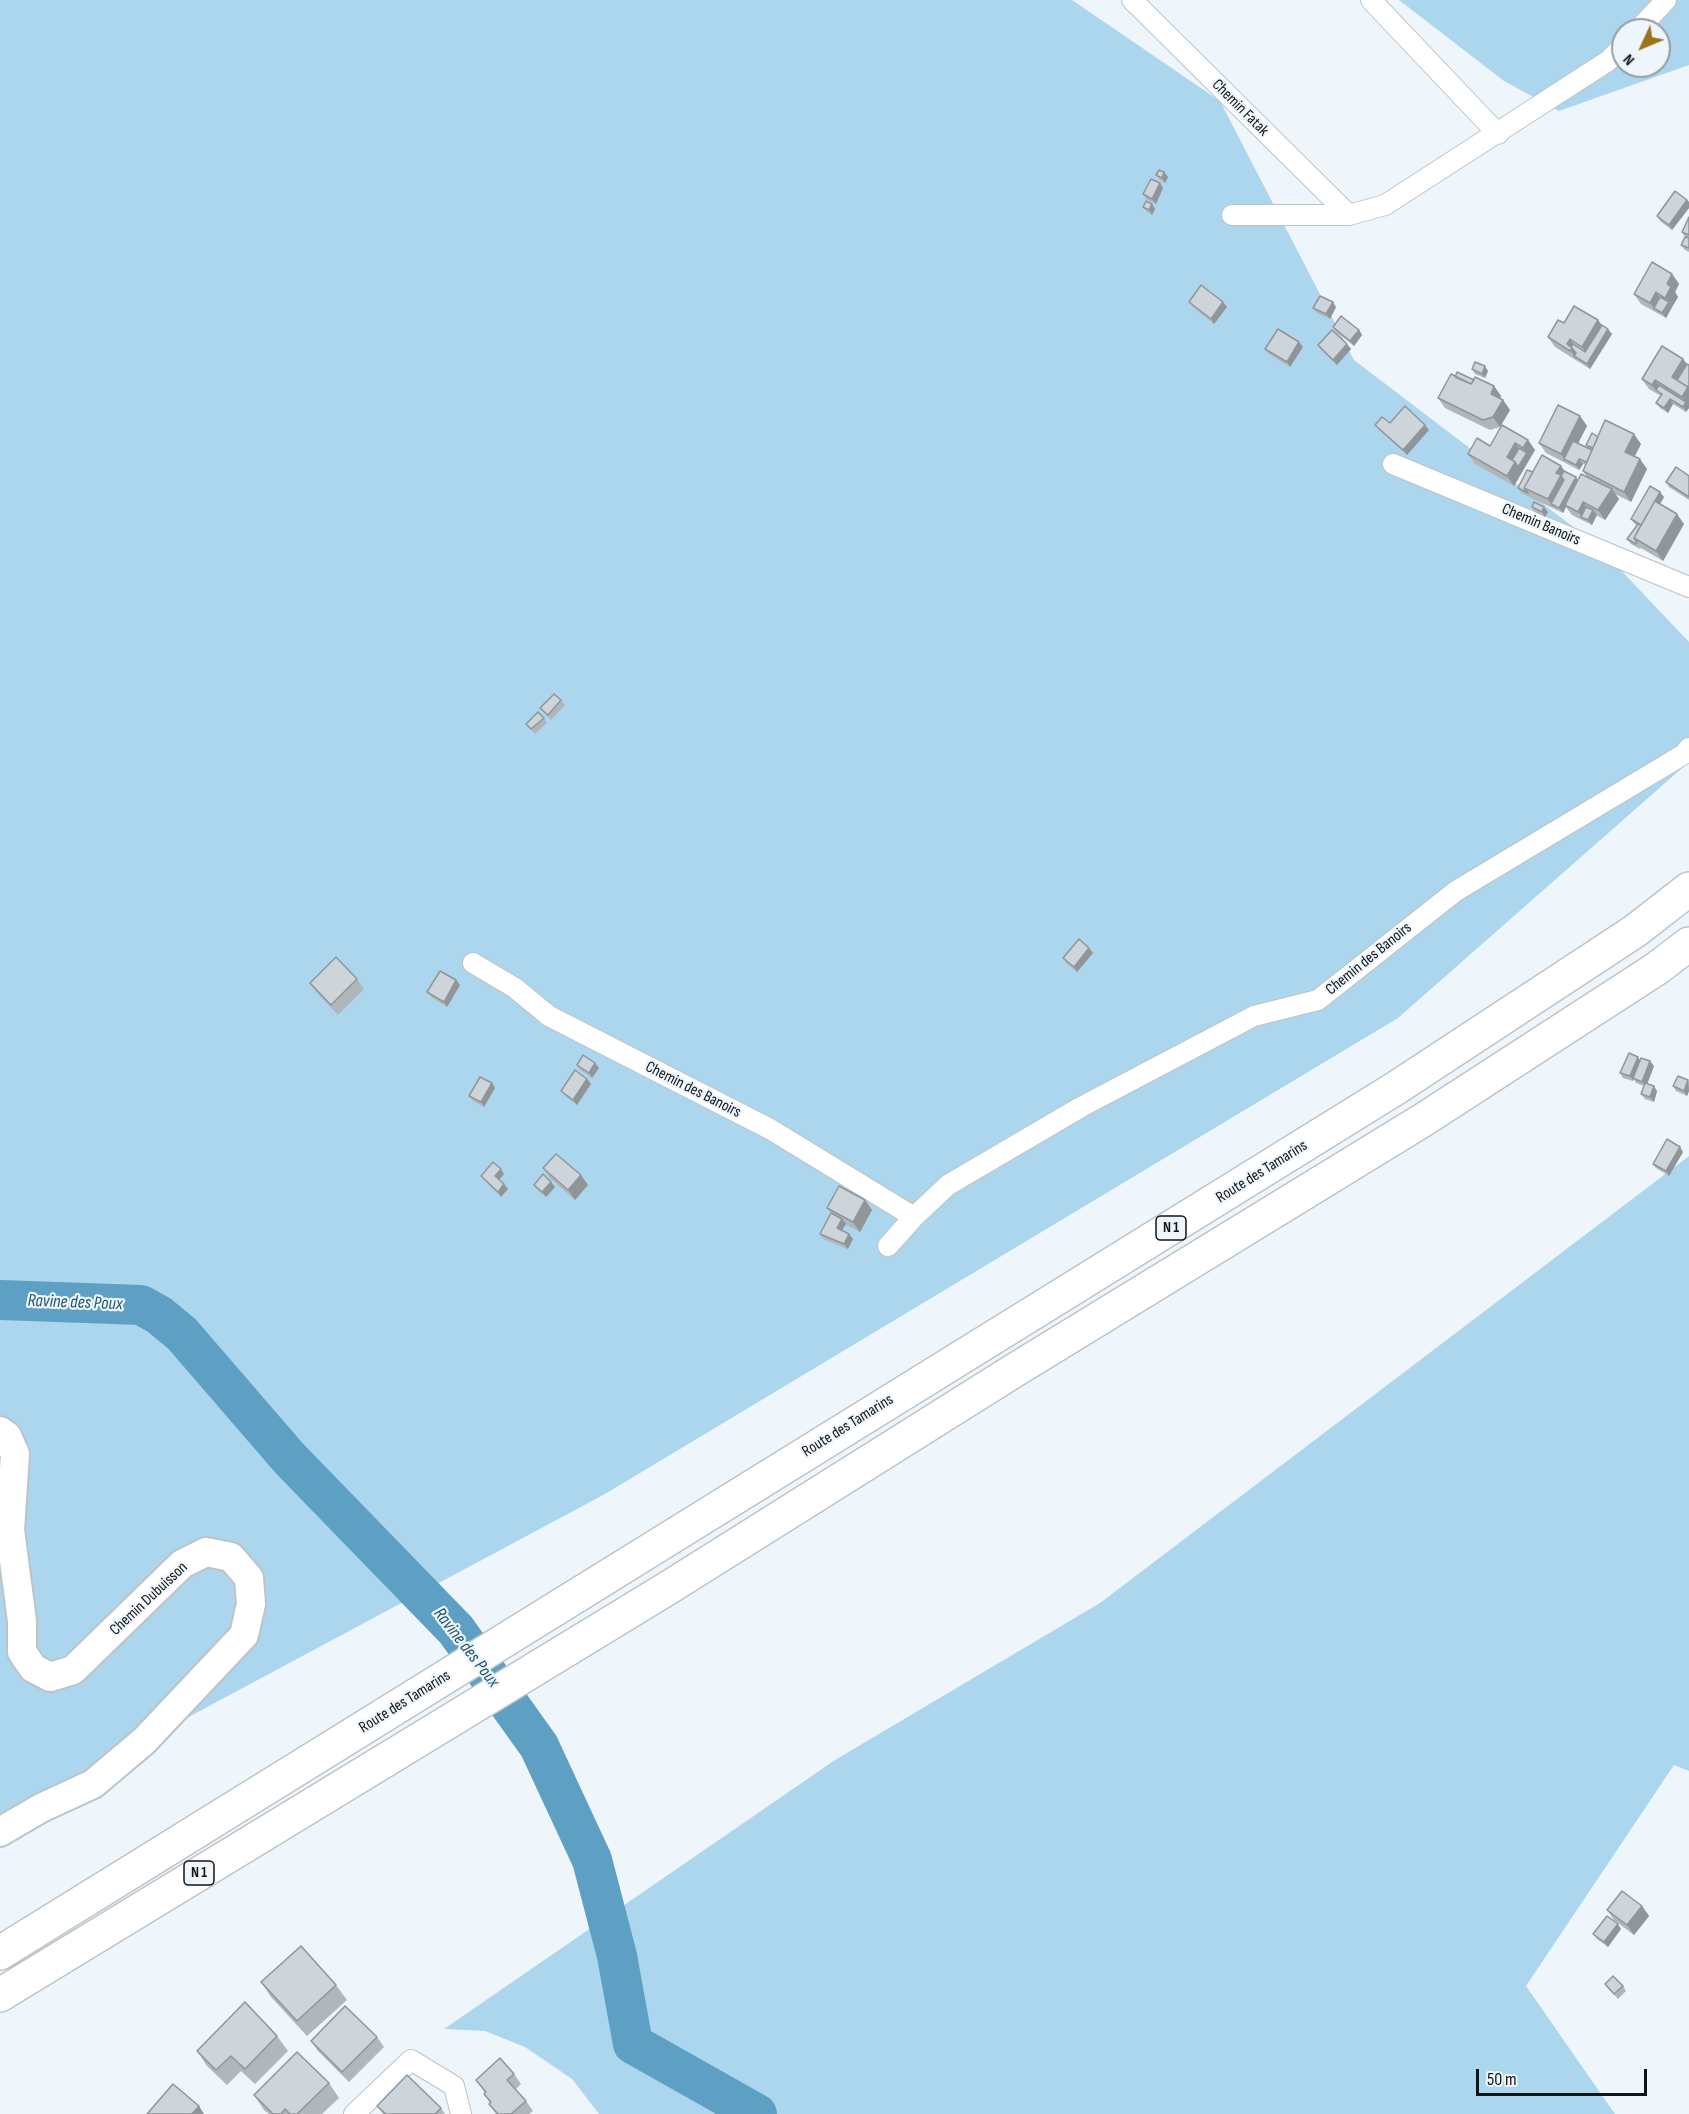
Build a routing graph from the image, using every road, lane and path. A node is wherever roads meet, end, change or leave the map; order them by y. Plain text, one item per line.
1 (1132, 0) edge
2 (1371, 0) edge
3 (1666, 0) edge
4 (1649, 18) edge
5 (1611, 58) edge
6 (1498, 134) junction
7 (1232, 214) dead end
8 (1349, 215) junction
9 (1394, 464) dead end
10 (1689, 587) edge
11 (1689, 748) edge
12 (1689, 889) edge
13 (1689, 944) edge
14 (473, 963) dead end
15 (914, 1217) junction
16 (888, 1246) dead end
17 (0, 1431) edge
18 (0, 1832) edge
19 (0, 1953) edge
20 (0, 1995) edge
21 (354, 2114) edge
22 (461, 2114) edge

1 - 8 street, Chemin Fatak
2 - 6 street
3 - 4 street
5 - 6 street
6 - 8 street
7 - 8 street
9 - 10 street, Chemin Banoirs
11 - 15 street, Chemin des Banoirs
12 - 19 highway, Route des Tamarins / N 1
13 - 20 highway, N 1
14 - 15 street, Chemin des Banoirs
15 - 16 street, Chemin des Banoirs
17 - 18 main road, Chemin Dubuisson
21 - 22 street

